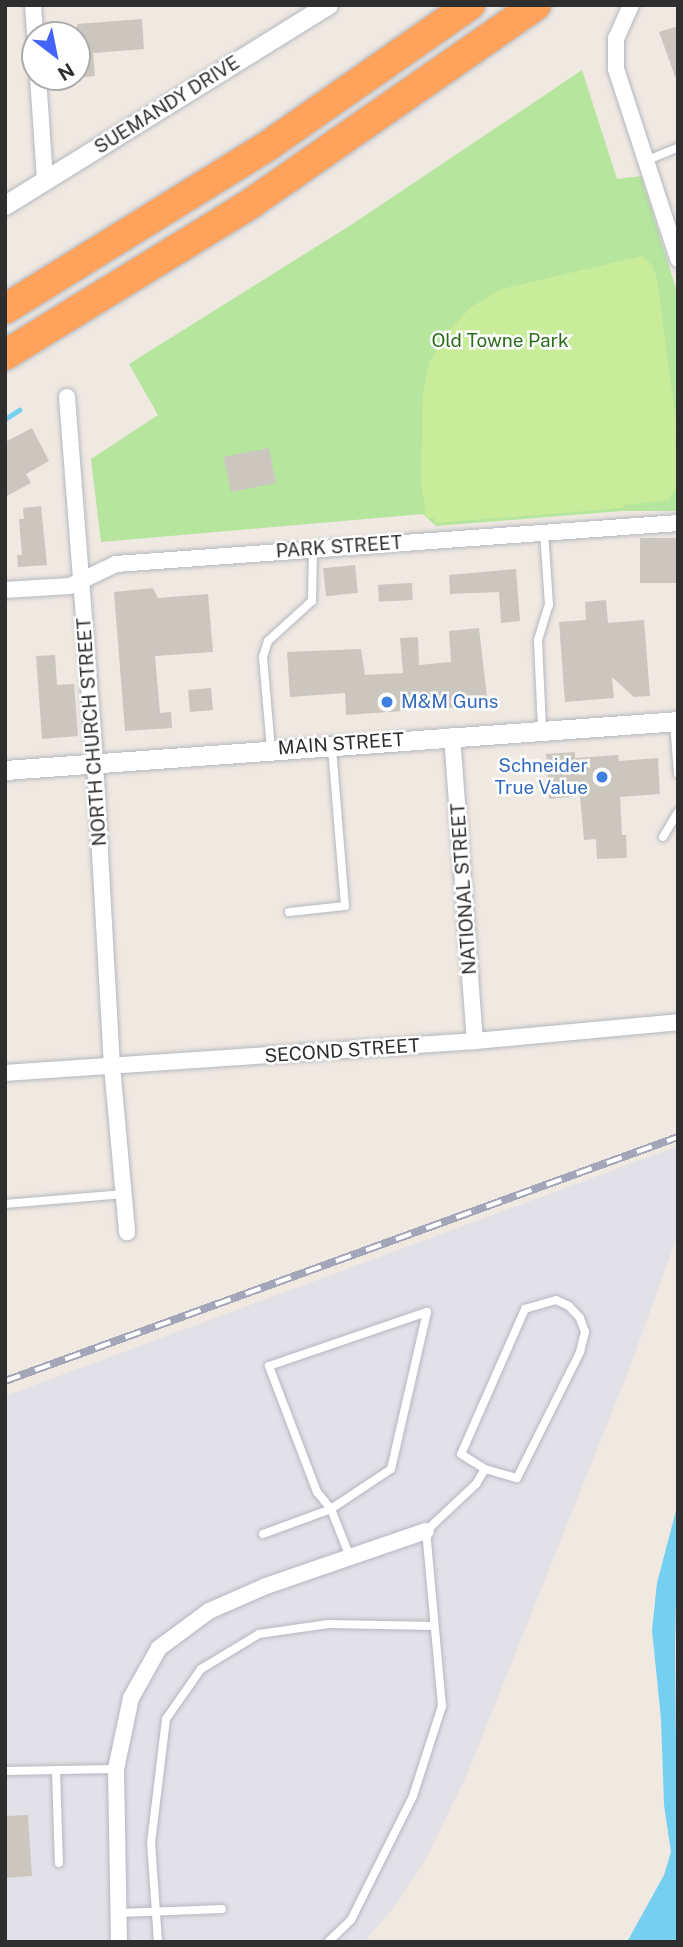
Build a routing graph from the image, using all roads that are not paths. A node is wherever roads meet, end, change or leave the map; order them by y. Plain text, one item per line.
1 (328, 5) edge
2 (470, 5) edge
3 (536, 5) edge
4 (631, 5) edge
5 (39, 91) edge
6 (678, 148) edge
7 (645, 160) junction
8 (45, 181) junction
9 (5, 205) edge
10 (675, 239) edge
11 (678, 260) edge
12 (5, 309) edge
13 (5, 355) edge
14 (68, 397) dead end
15 (678, 523) edge
16 (544, 531) junction
17 (313, 549) junction
18 (82, 580) junction
19 (5, 590) edge
20 (676, 721) edge
21 (542, 730) junction
22 (453, 736) junction
23 (331, 745) junction
24 (271, 750) junction
25 (95, 763) junction
26 (5, 770) edge
27 (678, 774) edge
28 (678, 811) edge
29 (663, 837) dead end
30 (289, 912) dead end
31 (678, 1023) edge
32 (475, 1041) junction
33 (112, 1066) junction
34 (5, 1073) edge
35 (124, 1194) junction
36 (5, 1204) edge
37 (127, 1232) dead end
38 (485, 1469) junction
39 (331, 1509) junction
40 (426, 1531) junction
41 (263, 1534) dead end
42 (350, 1557) junction
43 (434, 1626) junction
44 (116, 1769) junction
45 (56, 1770) junction
46 (5, 1771) edge
47 (60, 1863) dead end
48 (222, 1909) dead end
49 (156, 1911) junction
50 (120, 1913) junction
51 (119, 1942) edge
52 (158, 1942) edge
53 (328, 1942) edge

1 - 8 street, SUEMANDY DRIVE
2 - 12 highway
3 - 13 highway
4 - 7 street
5 - 8 street
6 - 7 lane
7 - 10 street
8 - 9 street, SUEMANDY DRIVE
10 - 11 street
14 - 18 street, NORTH CHURCH STREET
15 - 16 street, PARK STREET
16 - 17 street, PARK STREET
16 - 21 lane
17 - 18 street, PARK STREET
17 - 24 lane
18 - 19 street, PARK STREET
18 - 25 street, NORTH CHURCH STREET
20 - 21 street, MAIN STREET
20 - 27 lane
21 - 22 street, MAIN STREET
22 - 23 street, MAIN STREET
22 - 32 street, NATIONAL STREET
23 - 24 street, MAIN STREET
23 - 30 lane
24 - 25 street, MAIN STREET
25 - 26 street, MAIN STREET
25 - 33 street, NORTH CHURCH STREET
28 - 29 lane
31 - 32 street, SECOND STREET
32 - 33 street, SECOND STREET
33 - 34 street, SECOND STREET
33 - 35 street, NORTH CHURCH STREET
35 - 36 lane
35 - 37 street, NORTH CHURCH STREET
38 - 38 lane
38 - 40 lane
39 - 39 lane
39 - 41 lane
39 - 42 lane
40 - 42 street
40 - 43 lane
42 - 44 street
43 - 49 lane
43 - 53 lane
44 - 45 lane
44 - 50 street
45 - 46 lane
45 - 47 lane
48 - 49 lane
49 - 50 lane
49 - 52 lane
50 - 51 street

